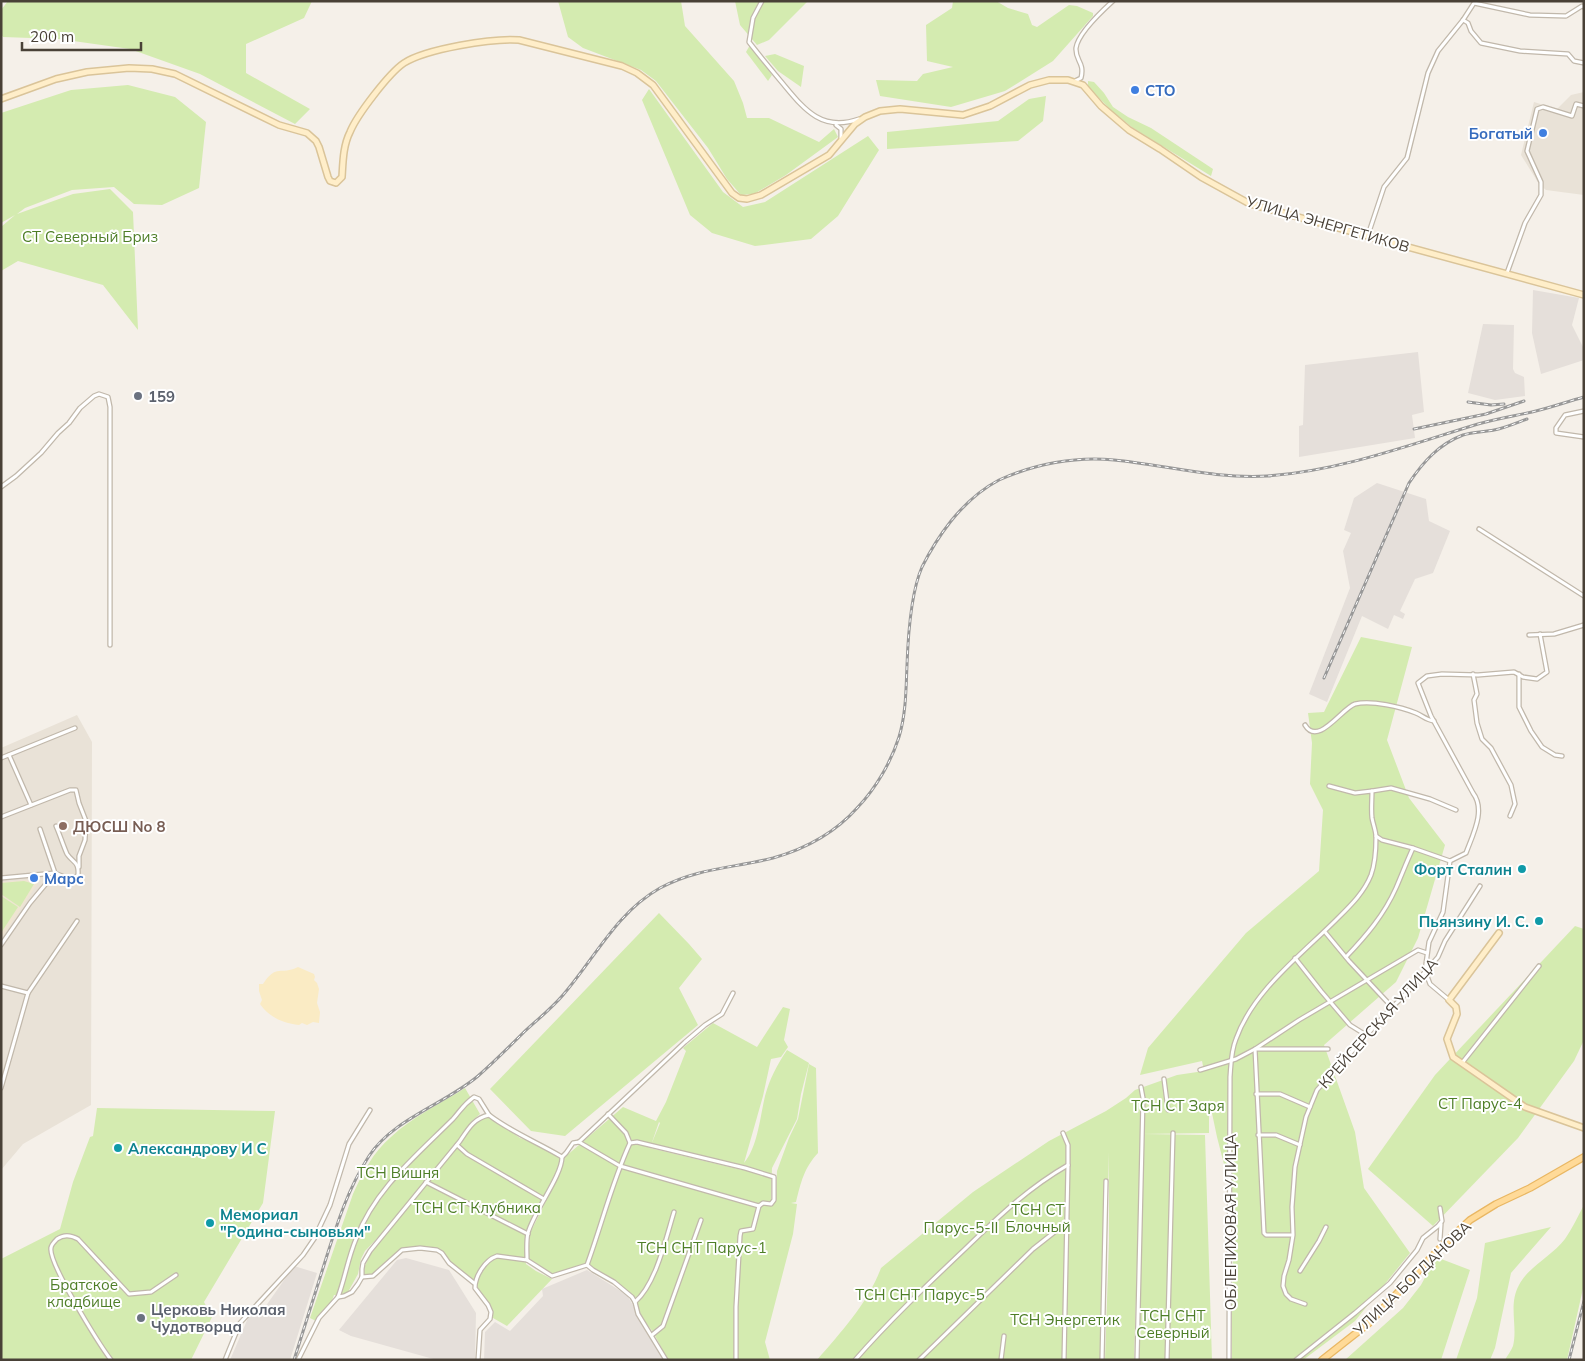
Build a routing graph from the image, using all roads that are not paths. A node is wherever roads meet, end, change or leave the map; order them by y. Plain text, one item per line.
1 (762, 1) edge
2 (1113, 1) edge
3 (1584, 7) edge
4 (1463, 20) junction
5 (1584, 63) edge
6 (1074, 81) junction
7 (1, 99) edge
8 (1584, 106) edge
9 (865, 117) junction
10 (831, 123) junction
11 (841, 141) junction
12 (1368, 235) junction
13 (1507, 273) junction
14 (1584, 295) edge
15 (1584, 411) edge
16 (1584, 437) edge
17 (1, 488) edge
18 (1479, 529) dead end
19 (1584, 596) edge
20 (1584, 625) edge
21 (1540, 634) junction
22 (1529, 635) dead end
23 (110, 645) dead end
24 (1473, 674) junction
25 (1518, 674) junction
26 (1434, 722) junction
27 (1305, 725) dead end
28 (75, 728) dead end
29 (10, 755) junction
30 (1562, 756) dead end
31 (1, 758) edge
32 (1329, 786) dead end
33 (1372, 791) junction
34 (31, 805) junction
35 (1456, 810) dead end
36 (1510, 816) dead end
37 (1, 817) edge
38 (56, 826) dead end
39 (40, 829) dead end
40 (1376, 836) junction
41 (1414, 848) junction
42 (1450, 861) junction
43 (78, 867) junction
44 (55, 873) junction
45 (1, 878) edge
46 (1480, 886) dead end
47 (77, 921) dead end
48 (1324, 932) junction
49 (1499, 934) dead end
50 (1, 945) edge
51 (1427, 953) junction
52 (1346, 957) junction
53 (1295, 958) junction
54 (1539, 966) dead end
55 (1425, 971) junction
56 (1366, 980) junction
57 (1, 986) edge
58 (733, 993) dead end
59 (28, 994) junction
60 (1449, 1000) junction
61 (1330, 1002) junction
62 (1392, 1007) junction
63 (1366, 1035) junction
64 (1328, 1049) dead end
65 (1254, 1050) junction
66 (1231, 1060) junction
67 (1462, 1063) junction
68 (1200, 1070) dead end
69 (1164, 1079) dead end
70 (1141, 1087) dead end
71 (1, 1088) edge
72 (1256, 1094) junction
73 (1310, 1107) junction
74 (370, 1110) dead end
75 (1168, 1110) dead end
76 (489, 1114) junction
77 (608, 1114) junction
78 (1584, 1128) edge
79 (1063, 1133) dead end
80 (1173, 1133) dead end
81 (1258, 1135) junction
82 (579, 1142) junction
83 (630, 1143) junction
84 (457, 1145) junction
85 (1300, 1145) junction
86 (562, 1157) junction
87 (1584, 1157) edge
88 (1068, 1165) junction
89 (620, 1166) junction
90 (1106, 1181) dead end
91 (426, 1182) junction
92 (544, 1199) junction
93 (759, 1206) junction
94 (1440, 1208) dead end
95 (674, 1212) dead end
96 (700, 1220) dead end
97 (1442, 1221) junction
98 (1066, 1223) junction
99 (1326, 1227) dead end
100 (528, 1234) junction
101 (1292, 1235) junction
102 (1440, 1240) dead end
103 (527, 1260) junction
104 (586, 1265) junction
105 (1300, 1272) dead end
106 (176, 1275) dead end
107 (362, 1277) junction
108 (475, 1283) junction
109 (338, 1297) junction
110 (635, 1302) junction
111 (1305, 1304) dead end
112 (652, 1335) junction
113 (1004, 1336) dead end
114 (111, 1360) edge
115 (226, 1360) edge
116 (298, 1360) edge
117 (478, 1360) edge
118 (666, 1360) edge
119 (736, 1360) edge
120 (855, 1360) edge
121 (919, 1360) edge
122 (1001, 1360) edge
123 (1064, 1360) edge
124 (1102, 1360) edge
125 (1137, 1360) edge
126 (1167, 1360) edge
127 (1229, 1360) edge
128 (1296, 1360) edge
129 (1322, 1360) edge

1 - 10 street
2 - 6 street
3 - 4 street
4 - 5 street
4 - 12 street
6 - 9 main road
6 - 12 main road, УЛИЦА ЭНЕРГЕТИКОВ
7 - 11 main road
8 - 13 street
9 - 10 street
9 - 11 main road
10 - 11 street
12 - 13 main road, УЛИЦА ЭНЕРГЕТИКОВ
13 - 14 main road, УЛИЦА ЭНЕРГЕТИКОВ
15 - 16 street
17 - 23 street
18 - 19 street
20 - 21 street
21 - 22 street
21 - 25 street
24 - 25 street
24 - 26 street
24 - 36 street
25 - 30 street
26 - 27 street
26 - 42 street
28 - 29 street
29 - 31 street
29 - 34 street
32 - 33 street
33 - 35 street
33 - 40 street, ОБЛЕПИХОВАЯ УЛИЦА
34 - 37 street
34 - 43 street
38 - 43 street
39 - 44 street
40 - 41 street
40 - 48 street, ОБЛЕПИХОВАЯ УЛИЦА
41 - 42 street
41 - 52 street
42 - 51 street
43 - 44 street
44 - 45 street
44 - 50 street
46 - 55 street, КРЕЙСЕРСКАЯ УЛИЦА
47 - 59 street
48 - 52 street
48 - 53 street, ОБЛЕПИХОВАЯ УЛИЦА
49 - 60 main road
51 - 55 street
51 - 56 street
52 - 56 street
53 - 61 street
53 - 66 street, ОБЛЕПИХОВАЯ УЛИЦА
54 - 67 street
55 - 60 street, КРЕЙСЕРСКАЯ УЛИЦА
55 - 62 street, КРЕЙСЕРСКАЯ УЛИЦА
56 - 61 street
56 - 62 street
57 - 59 street
58 - 77 street
59 - 71 street
60 - 67 main road
61 - 63 street
61 - 65 street
62 - 63 street, КРЕЙСЕРСКАЯ УЛИЦА
63 - 73 street, КРЕЙСЕРСКАЯ УЛИЦА
64 - 65 street
65 - 66 street
65 - 72 street
66 - 68 street
66 - 127 street, ОБЛЕПИХОВАЯ УЛИЦА
67 - 78 main road
69 - 75 street
70 - 125 street
72 - 73 street
72 - 81 street
73 - 85 street, КРЕЙСЕРСКАЯ УЛИЦА
74 - 115 street
76 - 84 street
76 - 86 street
76 - 109 street
77 - 82 street
77 - 83 street
79 - 88 street
80 - 126 street
81 - 85 street
81 - 101 street
82 - 86 street
82 - 89 street
83 - 89 street
83 - 93 street
84 - 91 street
84 - 92 street
85 - 101 street, КРЕЙСЕРСКАЯ УЛИЦА
86 - 92 street
87 - 129 main road, УЛИЦА БОГДАНОВА
88 - 98 street
88 - 120 street
89 - 93 street
89 - 104 street
90 - 124 street
91 - 100 street
91 - 107 street
92 - 100 street
93 - 119 street
94 - 97 street
95 - 110 street
96 - 112 street
97 - 102 street
97 - 128 street
98 - 121 street
98 - 123 street
99 - 105 street
100 - 103 street
101 - 111 street, КРЕЙСЕРСКАЯ УЛИЦА
103 - 104 street
103 - 108 street
104 - 110 street
106 - 114 street
107 - 108 street
107 - 109 street
108 - 117 street
109 - 116 street
110 - 112 street
112 - 118 street
113 - 122 street

